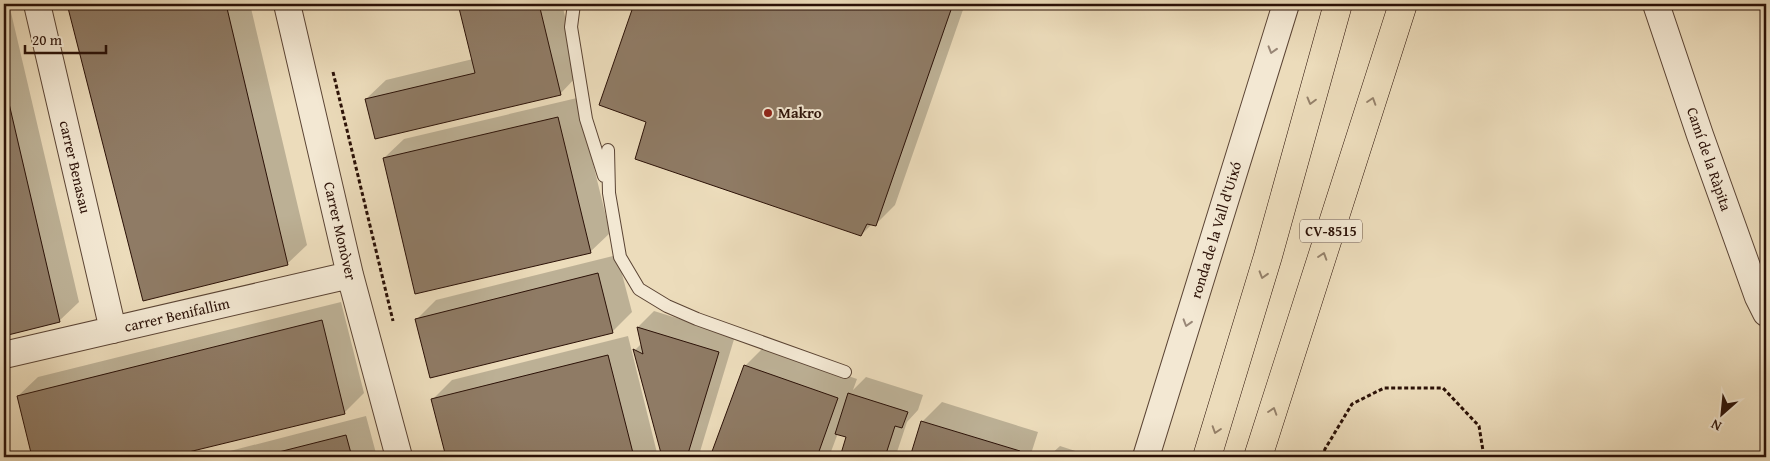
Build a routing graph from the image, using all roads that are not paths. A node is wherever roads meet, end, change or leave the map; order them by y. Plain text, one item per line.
1 (37, 4) edge
2 (287, 4) edge
3 (574, 4) edge
4 (1286, 4) edge
5 (1338, 4) edge
6 (1403, 4) edge
7 (1656, 4) edge
8 (608, 150) dead end
9 (609, 192) junction
10 (350, 275) junction
11 (1766, 313) edge
12 (113, 330) junction
13 (4, 355) edge
14 (845, 372) dead end
15 (399, 457) edge
16 (1146, 457) edge
17 (1207, 457) edge
18 (1258, 457) edge

1 - 12 street, carrer Benasau
2 - 10 street, Carrer Monòver
3 - 9 lane
4 -> 16 street, ronda de la Vall d'Uixó
5 -> 17 main road, CV-8515
18 -> 6 main road, CV-8515
7 - 11 street, Camí de la Ràpita
8 - 9 lane
9 - 14 lane
10 - 12 street, carrer Benifallim
10 - 15 street, Carrer Monòver
12 - 13 street, carrer Benifallim

